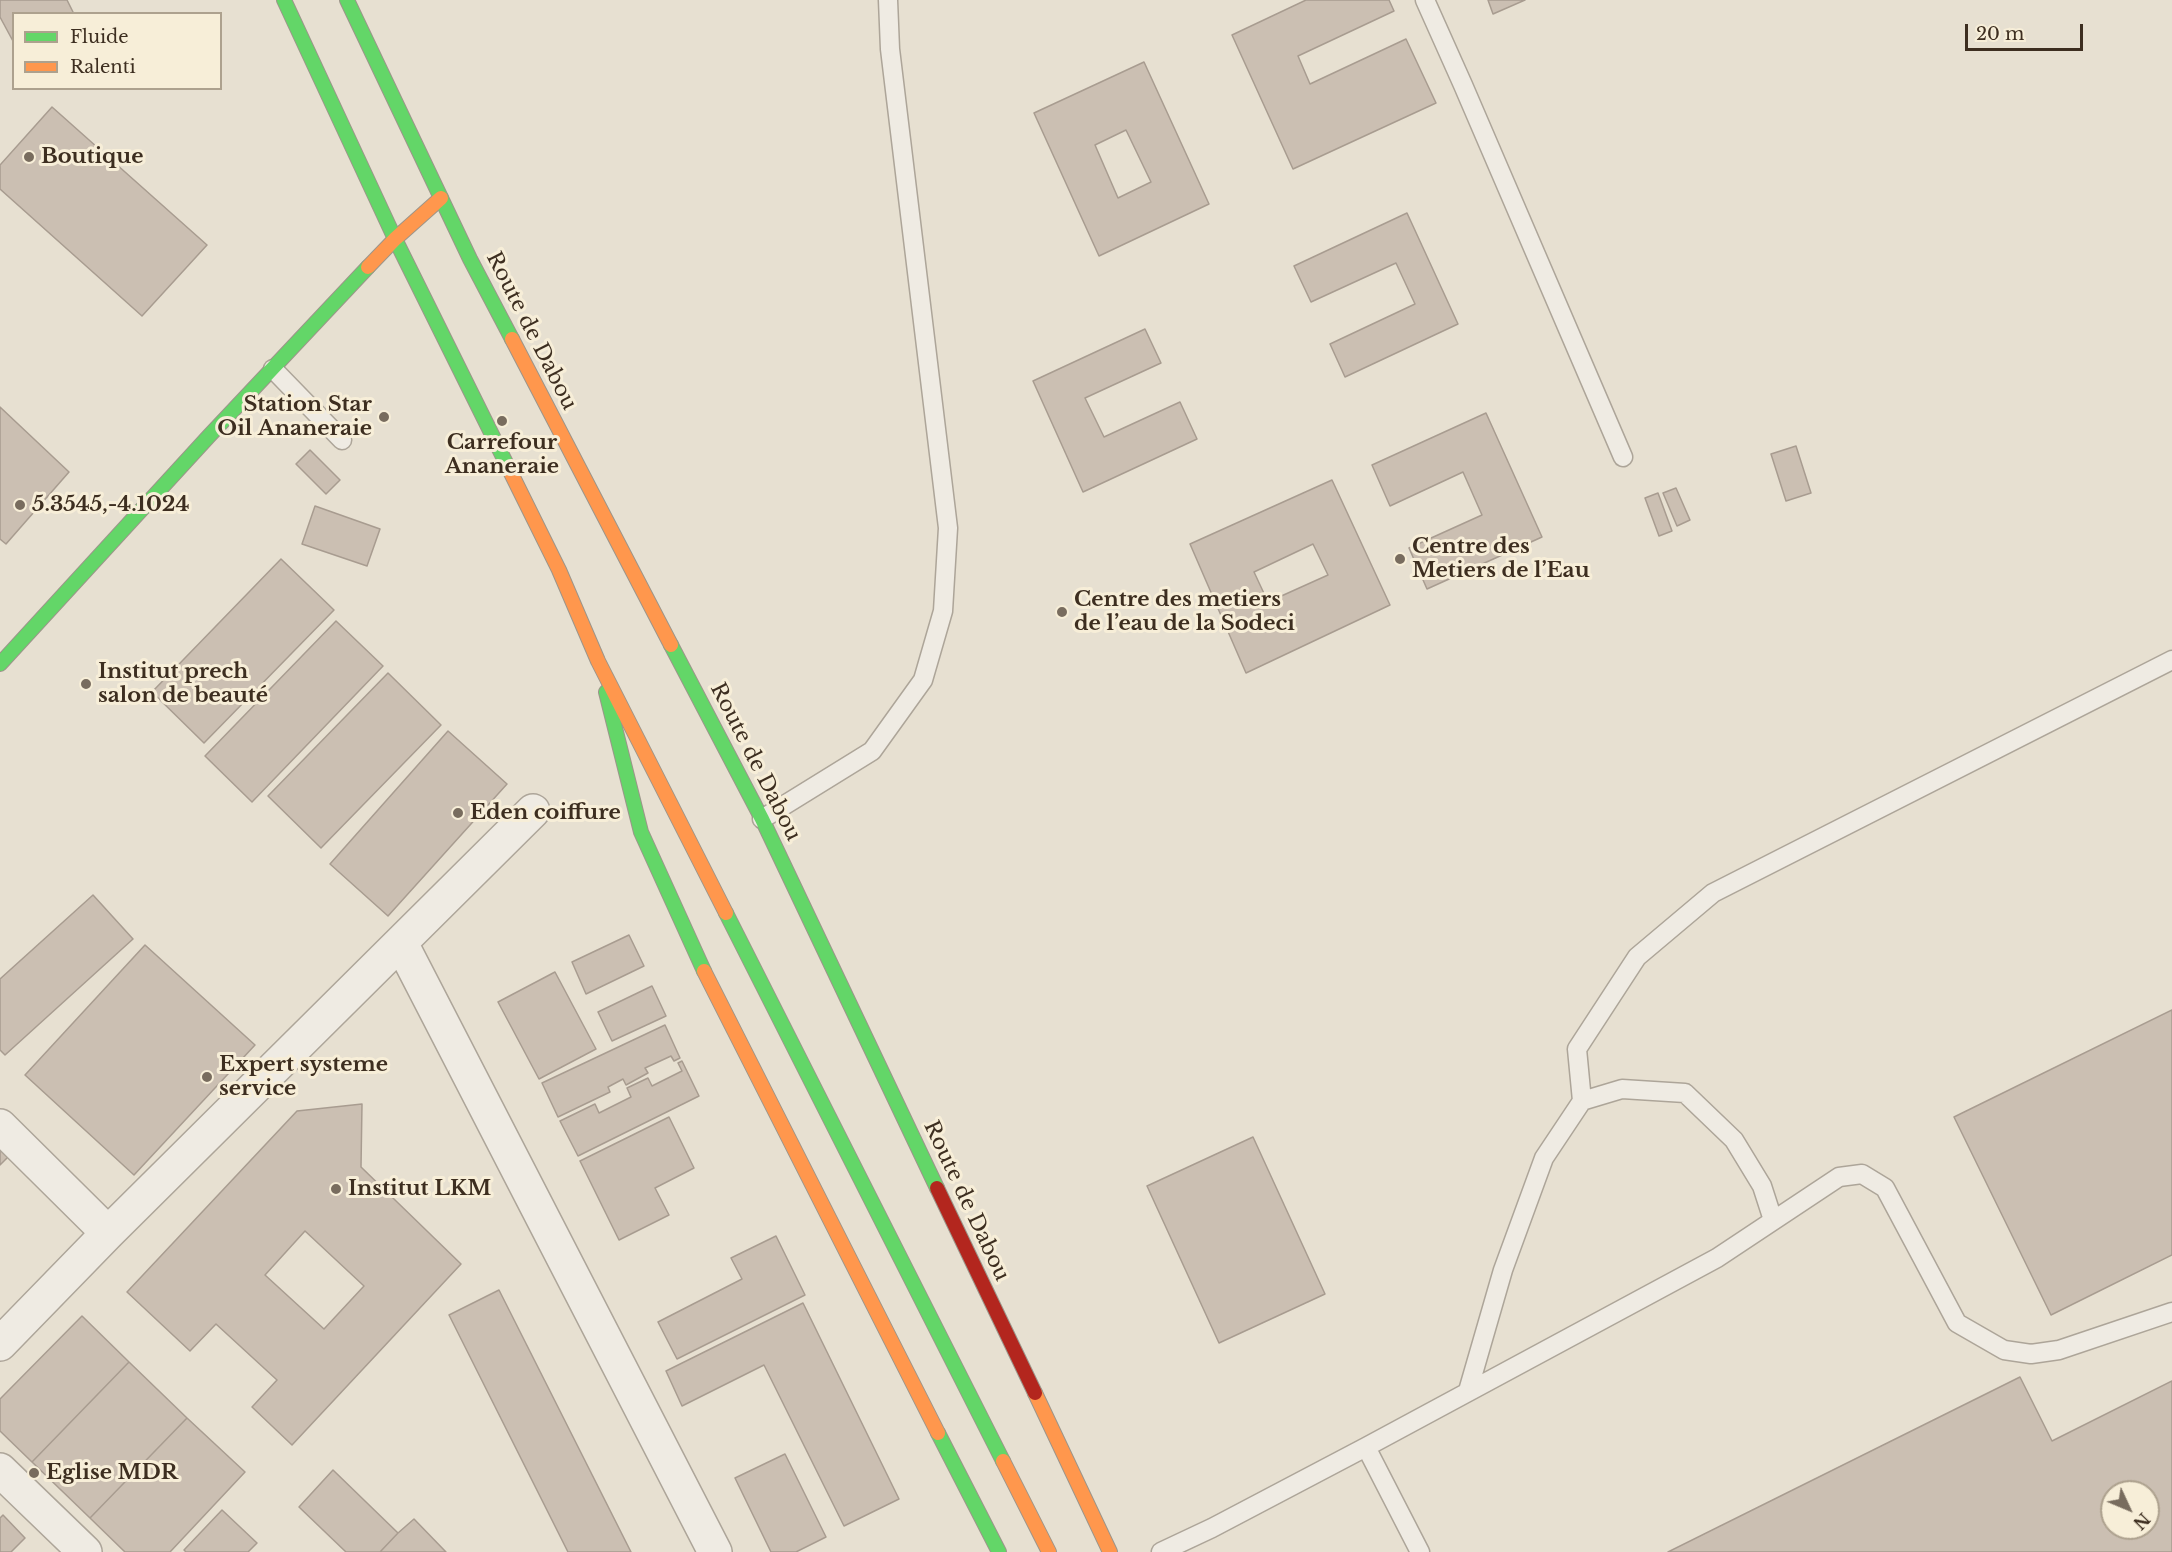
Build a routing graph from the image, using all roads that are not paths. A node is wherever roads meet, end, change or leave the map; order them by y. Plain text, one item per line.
1 (284, 0) edge
2 (346, 0) edge
3 (888, 0) edge
4 (1425, 0) edge
5 (441, 198) junction
6 (395, 239) junction
7 (273, 369) junction
8 (342, 440) dead end
9 (1623, 457) dead end
10 (2172, 660) edge
11 (598, 661) junction
12 (0, 664) edge
13 (533, 811) dead end
14 (762, 819) junction
15 (401, 943) junction
16 (1582, 1101) junction
17 (0, 1126) edge
18 (1773, 1220) junction
19 (108, 1233) junction
20 (2172, 1312) edge
21 (0, 1344) edge
22 (1468, 1391) junction
23 (1366, 1447) junction
24 (0, 1470) edge
25 (85, 1552) edge
26 (715, 1552) edge
27 (999, 1552) edge
28 (1049, 1552) edge
29 (1110, 1552) edge
30 (1161, 1552) edge
31 (1420, 1552) edge

1 - 6 main road
2 - 5 main road, Route de Dabou
3 - 14 lane
4 - 9 lane
5 - 6 main road
5 - 14 main road, Route de Dabou
6 - 7 main road
6 - 11 main road
7 - 8 lane
7 - 12 main road
10 - 16 lane
11 - 27 main road
11 - 28 main road
13 - 15 street
14 - 29 main road, Route de Dabou
15 - 19 street
15 - 26 street
16 - 18 lane
16 - 22 lane
17 - 19 street
18 - 20 lane
18 - 22 lane
19 - 21 street
22 - 23 lane
23 - 30 lane
23 - 31 lane
24 - 25 street

